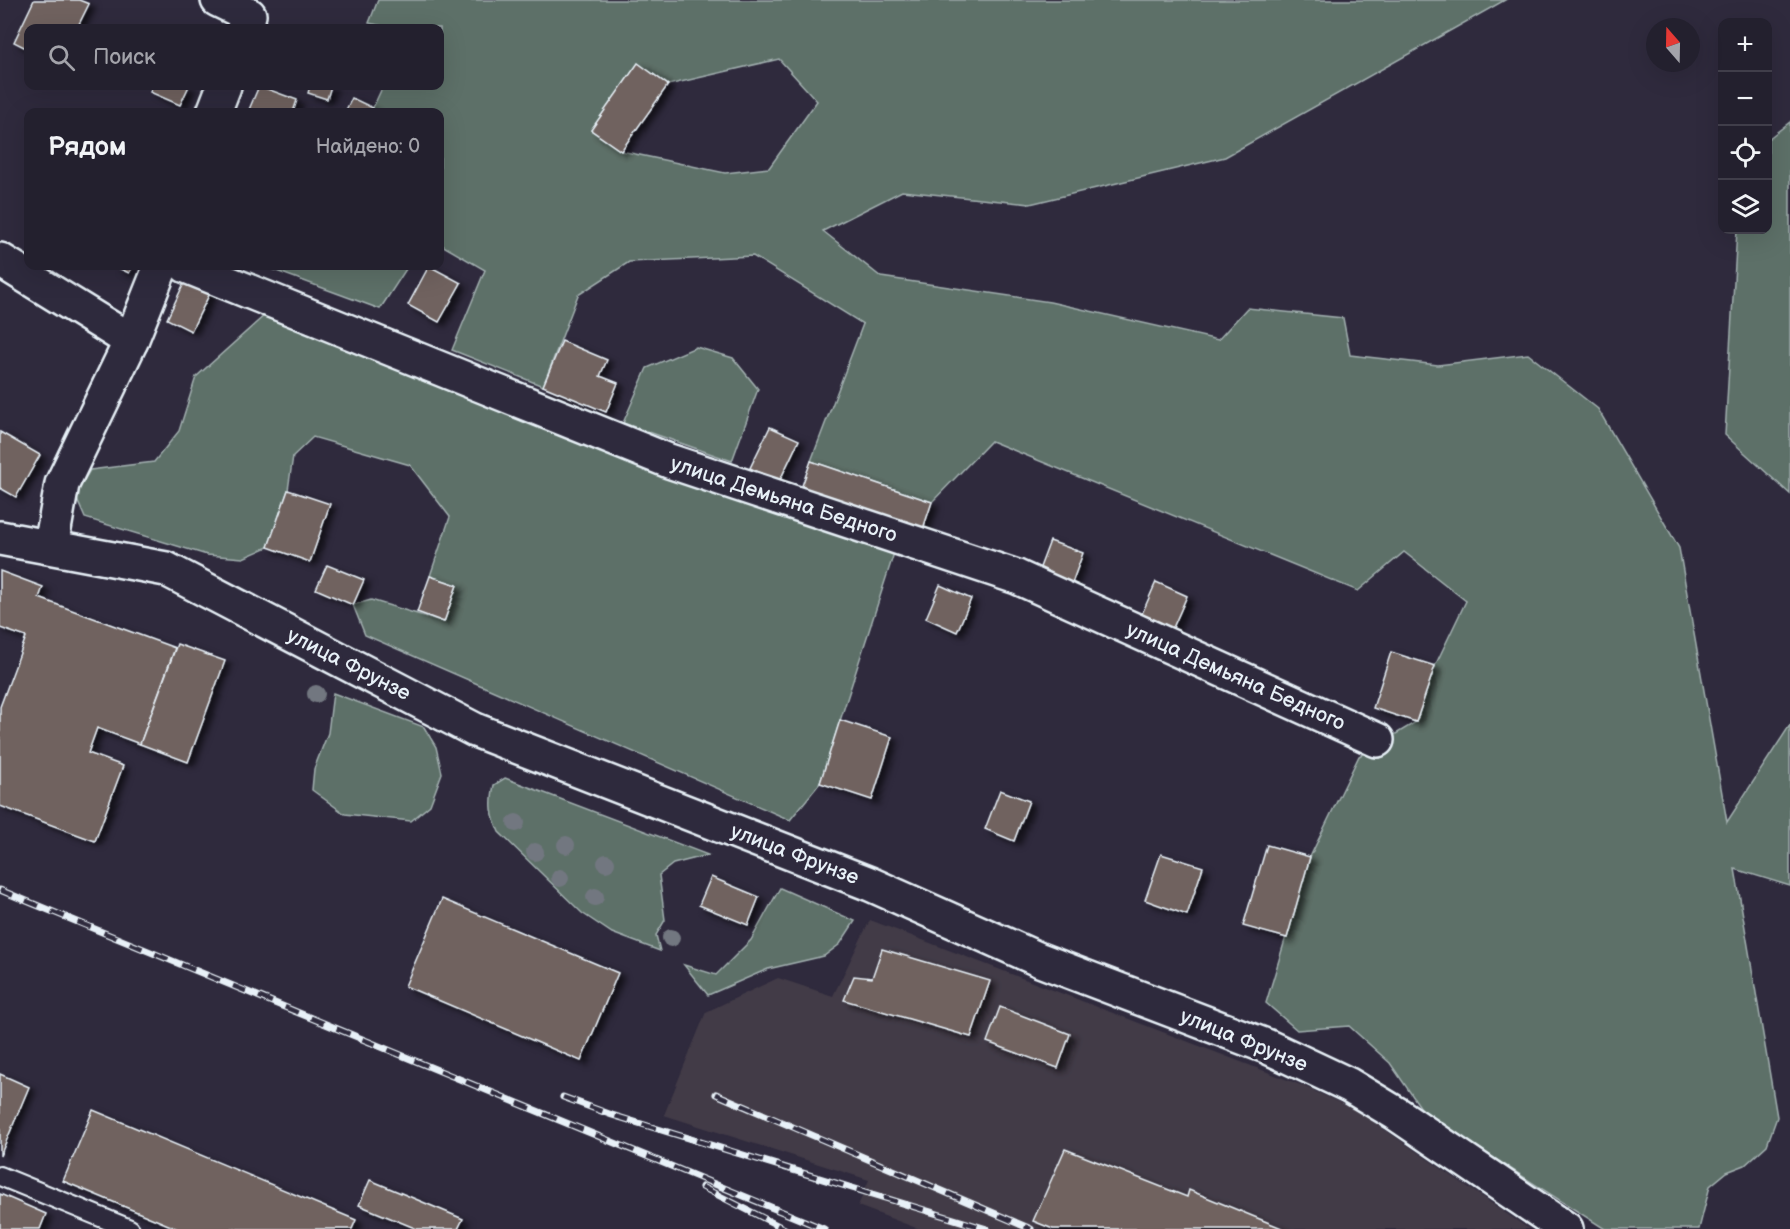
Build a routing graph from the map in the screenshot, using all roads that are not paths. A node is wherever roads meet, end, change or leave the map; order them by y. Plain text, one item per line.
1 (218, 0) edge
2 (247, 22) edge
3 (222, 90) edge
4 (216, 108) edge
5 (0, 260) edge
6 (158, 270) edge
7 (196, 270) edge
8 (131, 341) junction
9 (0, 538) edge
10 (51, 546) junction
11 (1377, 740) dead end
12 (0, 1176) edge
13 (130, 1229) edge
14 (1566, 1229) edge

1 - 2 street
3 - 4 street
5 - 8 street
6 - 8 street
7 - 11 street, улица Демьяна Бедного
8 - 10 street
9 - 10 street, улица Фрунзе
10 - 14 street, улица Фрунзе
12 - 13 lane

